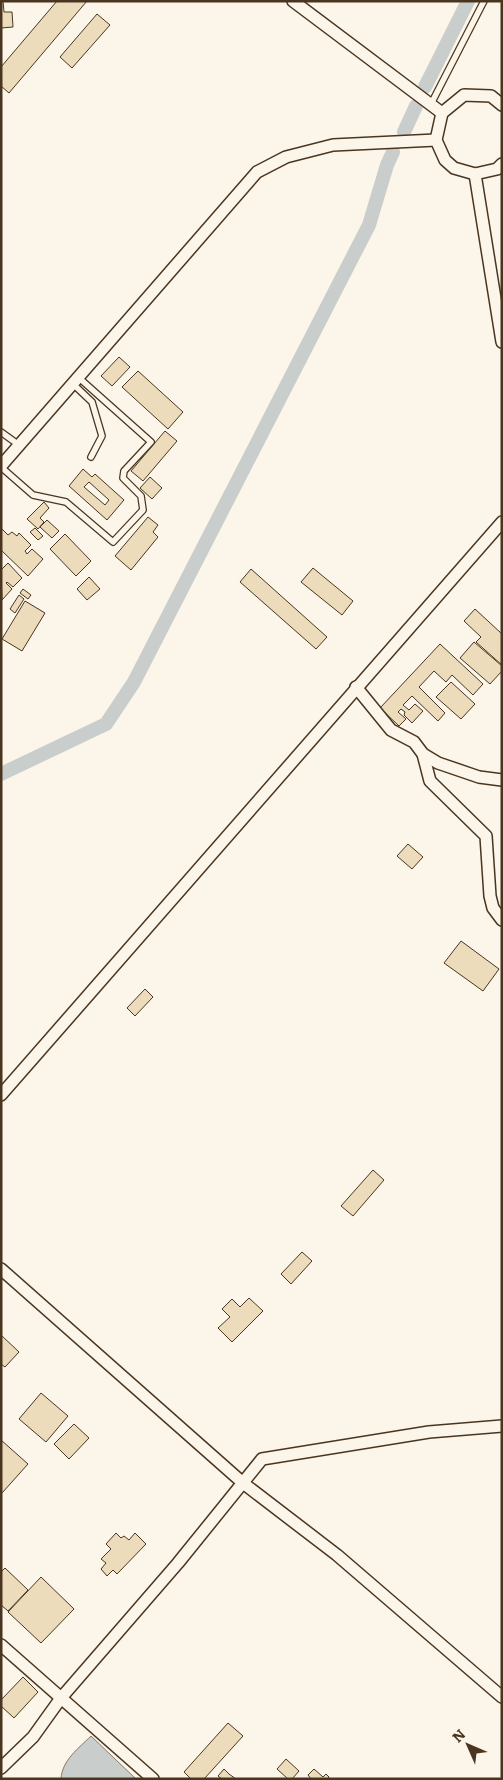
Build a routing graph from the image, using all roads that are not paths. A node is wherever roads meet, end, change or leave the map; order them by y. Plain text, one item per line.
1 (293, 1) edge
2 (484, 1) edge
3 (431, 104) junction
4 (502, 105) edge
5 (442, 113) junction
6 (436, 140) junction
7 (502, 164) edge
8 (475, 174) junction
9 (502, 342) edge
10 (75, 380) junction
11 (1, 432) edge
12 (18, 445) junction
13 (91, 457) dead end
14 (1, 466) edge
15 (502, 522) edge
16 (356, 687) junction
17 (423, 754) junction
18 (502, 780) edge
19 (502, 920) edge
20 (1, 1095) edge
21 (1, 1269) edge
22 (502, 1426) edge
23 (242, 1483) junction
24 (1, 1645) edge
25 (502, 1697) edge
26 (61, 1698) junction
27 (1, 1768) edge
28 (153, 1779) edge

1 - 3 street
2 - 3 lane
3 - 5 street
4 - 5 street
5 - 6 street
6 - 8 street
6 - 10 street
7 - 8 street
8 - 9 street
10 - 12 street
10 - 13 lane
10 - 14 lane
11 - 12 lane
12 - 14 street
15 - 16 street
16 - 17 street
16 - 20 street
17 - 18 street
17 - 19 street
21 - 23 street
22 - 23 street
23 - 25 street
23 - 26 street
24 - 26 street
26 - 27 street
26 - 28 street

